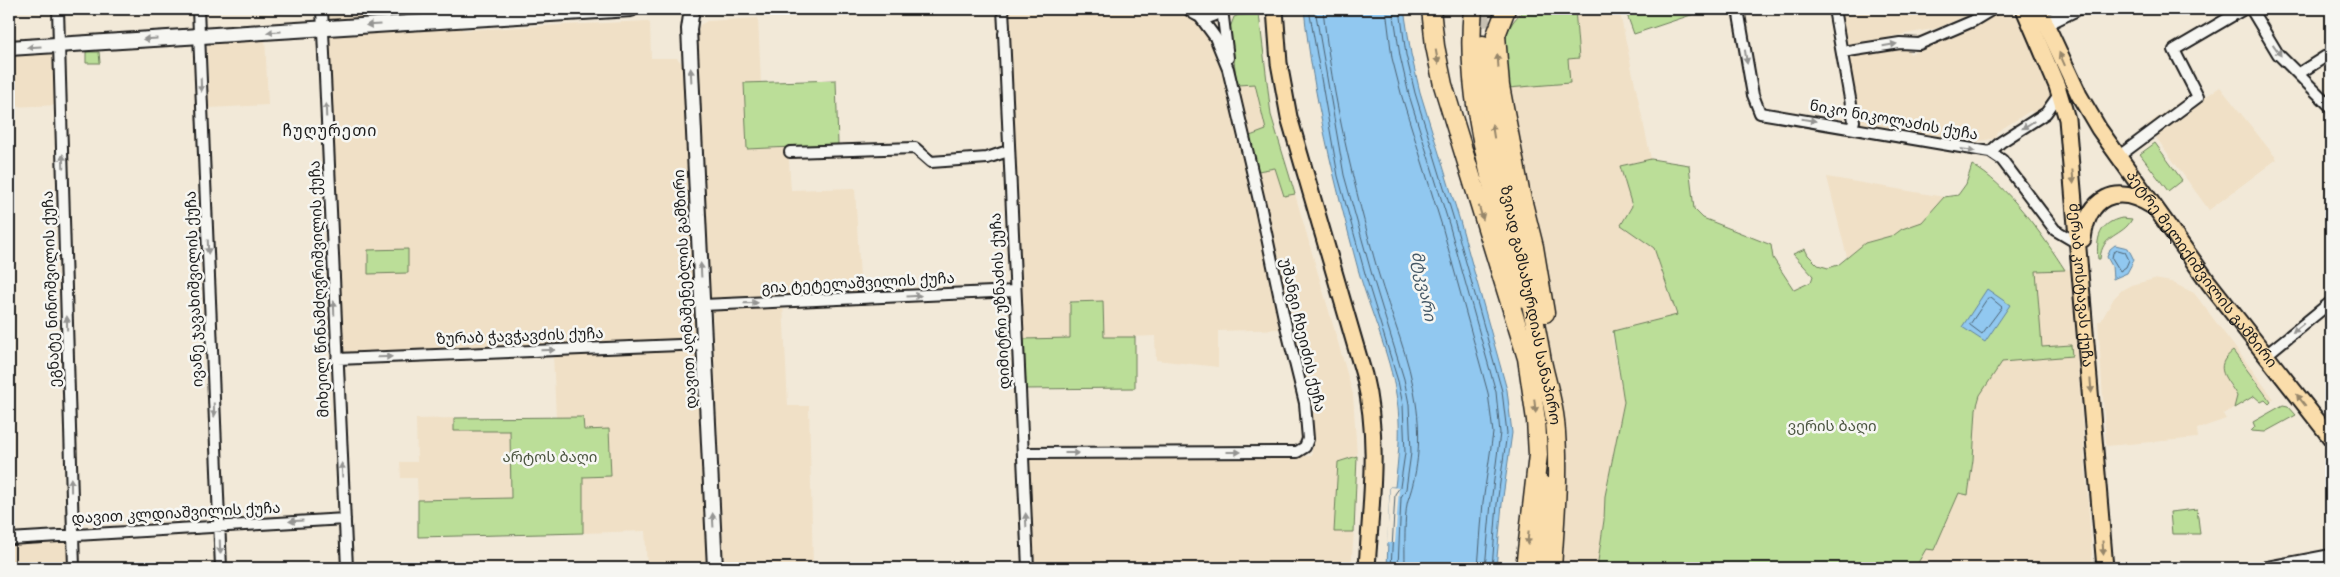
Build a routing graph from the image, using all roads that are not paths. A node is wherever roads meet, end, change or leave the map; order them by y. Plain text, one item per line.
1 (58, 9) edge
2 (198, 9) edge
3 (322, 9) edge
4 (631, 9) edge
5 (692, 9) edge
6 (1003, 9) edge
7 (1221, 9) edge
8 (1276, 9) edge
9 (1431, 9) edge
10 (1473, 9) edge
11 (1506, 9) edge
12 (1738, 9) edge
13 (1834, 9) edge
14 (1993, 9) edge
15 (2075, 9) edge
16 (2244, 9) edge
17 (2250, 9) edge
18 (1194, 12) edge
19 (2030, 12) edge
20 (2046, 23) junction
21 (323, 28) junction
22 (199, 36) junction
23 (1483, 38) junction
24 (60, 45) junction
25 (9, 48) edge
26 (1842, 52) junction
27 (2331, 53) edge
28 (1228, 69) junction
29 (2298, 74) junction
30 (2060, 93) junction
31 (2079, 95) joint
32 (2331, 107) edge
33 (1852, 128) junction
34 (1008, 151) junction
35 (790, 152) dead end
36 (1990, 152) junction
37 (2119, 156) junction
38 (2155, 208) junction
39 (2077, 243) junction
40 (2079, 268) junction
41 (1015, 291) junction
42 (2331, 302) edge
43 (702, 305) junction
44 (704, 344) junction
45 (2266, 355) junction
46 (1527, 358) junction
47 (337, 359) junction
48 (2331, 438) edge
49 (1023, 453) junction
50 (1538, 455) junction
51 (344, 518) junction
52 (219, 525) junction
53 (72, 534) junction
54 (9, 539) edge
55 (2327, 556) edge
56 (74, 568) edge
57 (221, 568) edge
58 (347, 568) edge
59 (715, 568) edge
60 (1028, 568) edge
61 (1366, 568) edge
62 (1525, 568) edge
63 (1540, 568) edge
64 (1552, 568) edge
65 (2105, 568) edge
66 (2262, 568) edge
67 (2325, 568) edge

1 - 24 street, ეგნატე ნინოშვილის ქუჩა
2 - 22 street, ივანე ჯავახიშვილის ქუჩა
3 - 21 street, მიხეილ წინამძღვრიშვილის ქუჩა
4 -> 21 main road
43 -> 5 main road, დავით აღმაშენებლის გამზირი
6 - 34 street, დიმიტრი უზნაძის ქუჩა
7 - 18 main road
7 - 28 street, უშანგი ჩხეიძის ქუჩა
8 - 61 main road
9 -> 46 highway, ზვიად გამსახურდიას სანაპირო
10 - 23 highway
11 - 23 highway
12 -> 33 street, ნიკო ნიკოლაძის ქუჩა
13 - 26 street
26 -> 14 street
15 - 20 main road
16 - 37 street
17 -> 29 street
18 - 28 street, უშანგი ჩხეიძის ქუჩა
19 - 20 main road, მერაბ კოსტავას ქუჩა
19 - 30 main road, მერაბ კოსტავას ქუჩა
31 -> 20 main road, მერაბ კოსტავას ქუჩა
21 -> 22 main road
47 -> 21 street, მიხეილ წინამძღვრიშვილის ქუჩა
22 -> 24 main road
22 -> 52 street, ივანე ჯავახიშვილის ქუჩა
23 -> 46 highway
64 -> 23 highway, ზვიად გამსახურდიას სანაპირო
24 -> 25 main road
53 -> 24 street, ეგნატე ნინოშვილის ქუჩა
26 - 33 street
27 - 29 street
49 -> 28 street, უშანგი ჩხეიძის ქუჩა
29 - 32 street
30 -> 36 street, ნიკო ნიკოლაძის ქუჩა
30 -> 39 main road, მერაბ კოსტავას ქუჩა
31 - 37 main road, პეტრე მელიქიშვილის გამზირი
33 -> 36 street, ნიკო ნიკოლაძის ქუჩა
34 - 35 street
34 - 41 street, დიმიტრი უზნაძის ქუჩა
36 - 39 street
37 - 38 main road, პეტრე მელიქიშვილის გამზირი
38 - 40 main road
38 - 45 main road, პეტრე მელიქიშვილის გამზირი
39 - 40 main road, მერაბ კოსტავას ქუჩა
40 -> 65 main road, მერაბ კოსტავას ქუჩა
43 -> 41 street, გია ტეტელაშვილის ქუჩა
41 - 49 street, დიმიტრი უზნაძის ქუჩა
42 -> 45 street
43 - 44 main road, დავით აღმაშენებლის გამზირი
47 -> 44 street, ზურაბ ჭავჭავძის ქუჩა
59 -> 44 main road, დავით აღმაშენებლის გამზირი
48 -> 45 main road, პეტრე მელიქიშვილის გამზირი
46 -> 50 highway, ზვიად გამსახურდიას სანაპირო
51 -> 47 street, მიხეილ წინამძღვრიშვილის ქუჩა
60 -> 49 street, დიმიტრი უზნაძის ქუჩა
50 -> 62 highway, ზვიად გამსახურდიას სანაპირო
50 - 63 main road, ზვიად გამსახურდიას სანაპირო
51 -> 52 street, დავით კლდიაშვილის ქუჩა
51 - 58 street, მიხეილ წინამძღვრიშვილის ქუჩა
52 - 53 street, დავით კლდიაშვილის ქუჩა
52 -> 57 street, ივანე ჯავახიშვილის ქუჩა
53 - 54 street, დავით კლდიაშვილის ქუჩა
53 - 56 street, ეგნატე ნინოშვილის ქუჩა
55 - 66 street
55 - 67 street

